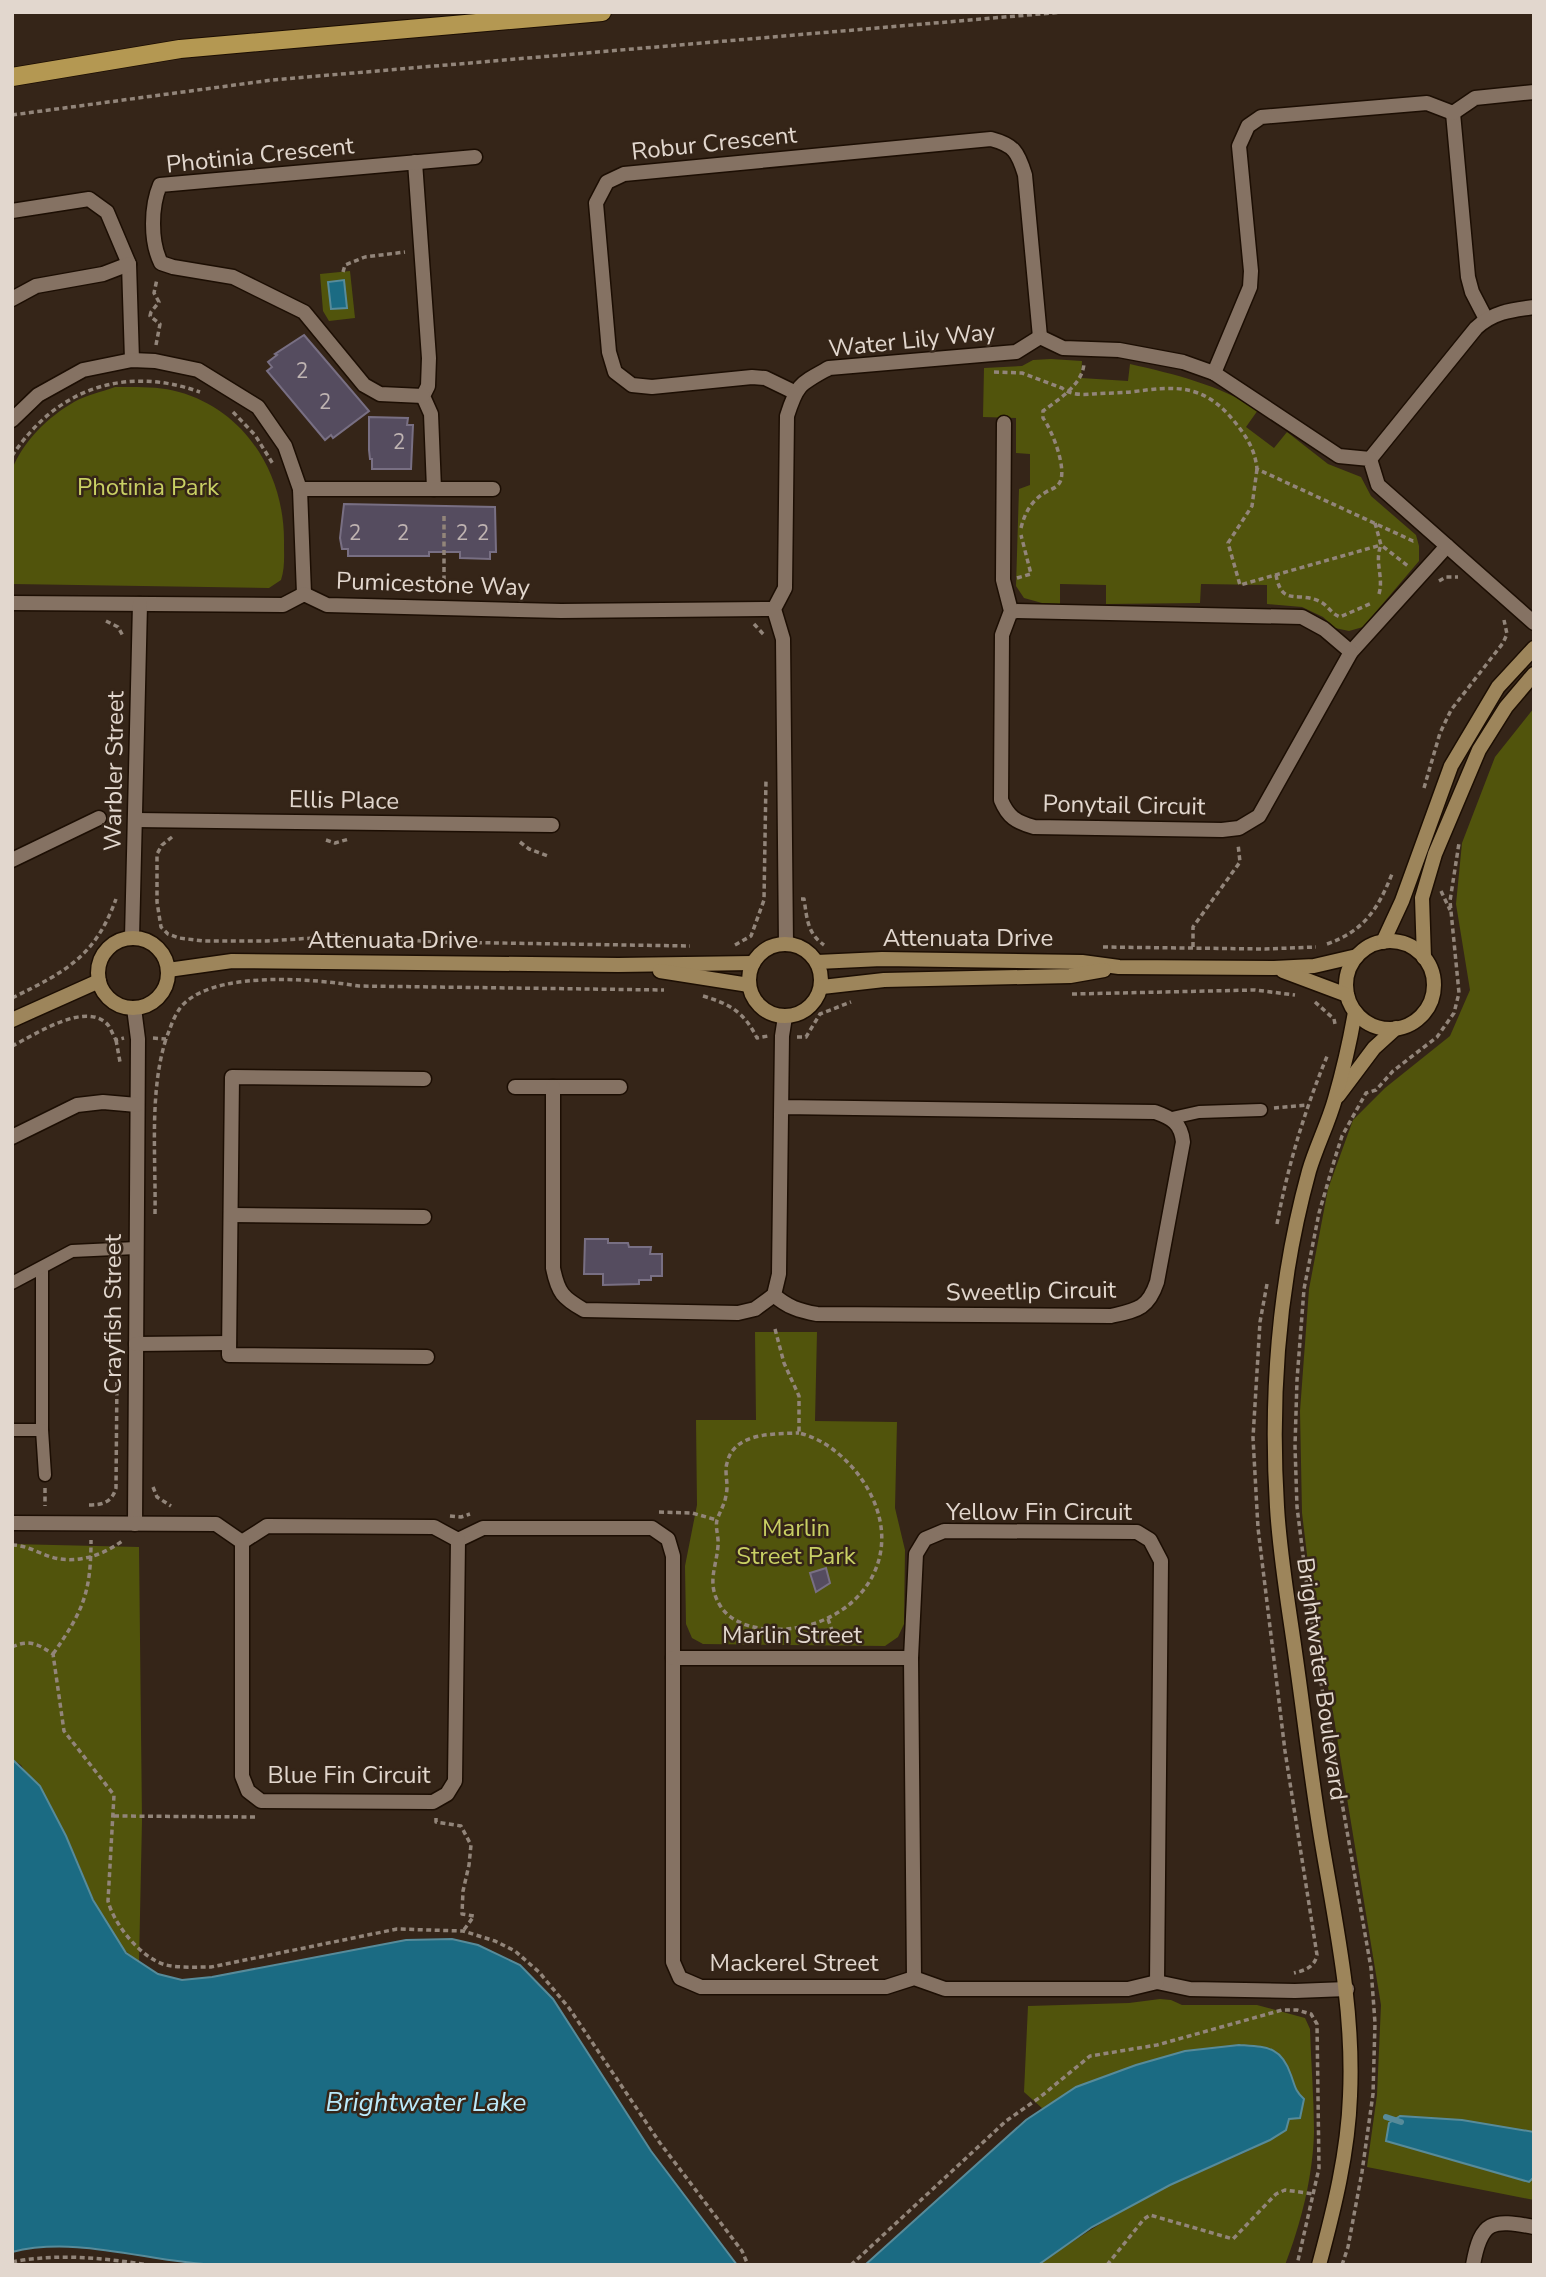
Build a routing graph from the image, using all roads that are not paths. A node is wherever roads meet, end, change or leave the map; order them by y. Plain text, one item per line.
1 (602, 12) edge
2 (12, 77) edge
3 (1534, 92) edge
4 (1453, 113) junction
5 (475, 157) dead end
6 (415, 162) junction
7 (12, 211) edge
8 (128, 264) junction
9 (12, 299) edge
10 (1534, 307) edge
11 (1486, 319) junction
12 (1040, 337) junction
13 (132, 360) junction
14 (1214, 373) junction
15 (794, 392) junction
16 (423, 396) junction
17 (12, 420) edge
18 (1004, 423) dead end
19 (1370, 459) junction
20 (300, 489) junction
21 (434, 489) junction
22 (493, 489) dead end
23 (1447, 545) junction
24 (304, 594) junction
25 (12, 603) edge
26 (140, 604) junction
27 (774, 609) junction
28 (1011, 611) junction
29 (1534, 623) edge
30 (1534, 648) edge
31 (1352, 652) junction
32 (1534, 674) edge
33 (99, 818) dead end
34 (136, 820) junction
35 (552, 825) dead end
36 (13, 857) edge
37 (132, 939) junction
38 (1383, 942) junction
39 (786, 944) junction
40 (1357, 956) junction
41 (1424, 958) junction
42 (817, 962) junction
43 (752, 963) junction
44 (618, 965) junction
45 (1119, 967) junction
46 (1274, 968) junction
47 (168, 970) junction
48 (99, 981) junction
49 (749, 985) junction
50 (821, 987) junction
51 (1347, 995) junction
52 (134, 1008) junction
53 (1355, 1012) junction
54 (785, 1017) junction
55 (12, 1020) edge
56 (1396, 1028) junction
57 (424, 1079) dead end
58 (515, 1087) dead end
59 (553, 1087) junction
60 (620, 1087) dead end
61 (1335, 1101) junction
62 (137, 1105) junction
63 (782, 1107) junction
64 (1261, 1110) road end
65 (1172, 1118) junction
66 (12, 1137) edge
67 (231, 1214) junction
68 (424, 1217) dead end
69 (136, 1248) junction
70 (42, 1268) junction
71 (12, 1283) edge
72 (774, 1295) junction
73 (229, 1343) junction
74 (136, 1344) junction
75 (427, 1357) dead end
76 (12, 1430) edge
77 (42, 1430) junction
78 (45, 1475) dead end
79 (12, 1523) edge
80 (135, 1524) junction
81 (458, 1540) junction
82 (242, 1542) junction
83 (673, 1658) junction
84 (911, 1658) junction
85 (914, 1978) junction
86 (1157, 1982) junction
87 (1347, 1989) junction
88 (1534, 2227) edge
89 (1319, 2265) edge
90 (1473, 2265) edge

1 - 2 main road
3 - 4 street
4 - 11 street
4 - 14 street
5 - 6 street, Photinia Crescent
6 - 16 street
6 - 16 street, Photinia Crescent
7 - 8 street
8 - 9 street
8 - 13 street
10 - 11 street
11 - 19 street
12 - 14 street
12 - 15 street, Water Lily Way
12 - 15 street, Robur Crescent
13 - 17 street
13 - 20 street
14 - 19 street
15 - 27 street
16 - 21 street
18 - 28 street, Ponytail Circuit
19 - 23 street
20 - 21 street
20 - 24 street
21 - 22 street
23 - 29 street
23 - 31 street, Ponytail Circuit
24 - 26 street, Pumicestone Way
24 - 27 street, Pumicestone Way
25 - 26 street, Pumicestone Way
26 - 34 street, Warbler Street
27 - 39 street
28 - 31 street
28 - 31 street, Ponytail Circuit
30 - 38 street
32 - 41 street
33 - 36 street
34 - 35 street, Ellis Place
34 - 37 street, Warbler Street
37 - 47 street
37 - 48 street
38 - 40 street
38 - 41 street
39 - 42 street
39 - 43 street
40 - 46 street, Attenuata Drive
40 - 51 street
41 - 56 street
42 - 45 street, Attenuata Drive
42 - 50 street
43 - 44 street, Attenuata Drive
43 - 49 street
44 - 47 street, Attenuata Drive
44 - 49 street, Attenuata Drive
45 - 46 street, Attenuata Drive
45 - 50 street, Attenuata Drive
46 - 51 street, Attenuata Drive
47 - 52 street
48 - 52 street
48 - 55 street
49 - 54 street
50 - 54 street
51 - 53 street
52 - 62 street, Crayfish Street
53 - 56 street
53 - 61 street, Brightwater Boulevard
54 - 63 street
56 - 61 street, Brightwater Boulevard
57 - 67 street
58 - 59 street
59 - 60 street
59 - 72 street
61 - 87 street, Brightwater Boulevard
62 - 66 street
62 - 69 street, Crayfish Street
63 - 65 street
63 - 72 street
64 - 65 lane
65 - 72 street, Sweetlip Circuit
67 - 68 street
67 - 73 street
69 - 70 lane
69 - 74 street, Crayfish Street
70 - 71 lane
70 - 77 lane
73 - 74 street
73 - 75 street
74 - 80 street, Crayfish Street
76 - 77 lane
77 - 78 lane
79 - 80 street
80 - 82 street
81 - 82 street
81 - 82 street, Blue Fin Circuit
81 - 83 street, Mackerel Street
83 - 84 street, Marlin Street
83 - 85 street, Mackerel Street
84 - 85 street, Yellow Fin Circuit
84 - 86 street, Yellow Fin Circuit
85 - 86 street, Mackerel Street
86 - 87 street, Mackerel Street
87 - 89 street, Brightwater Boulevard
88 - 90 street

